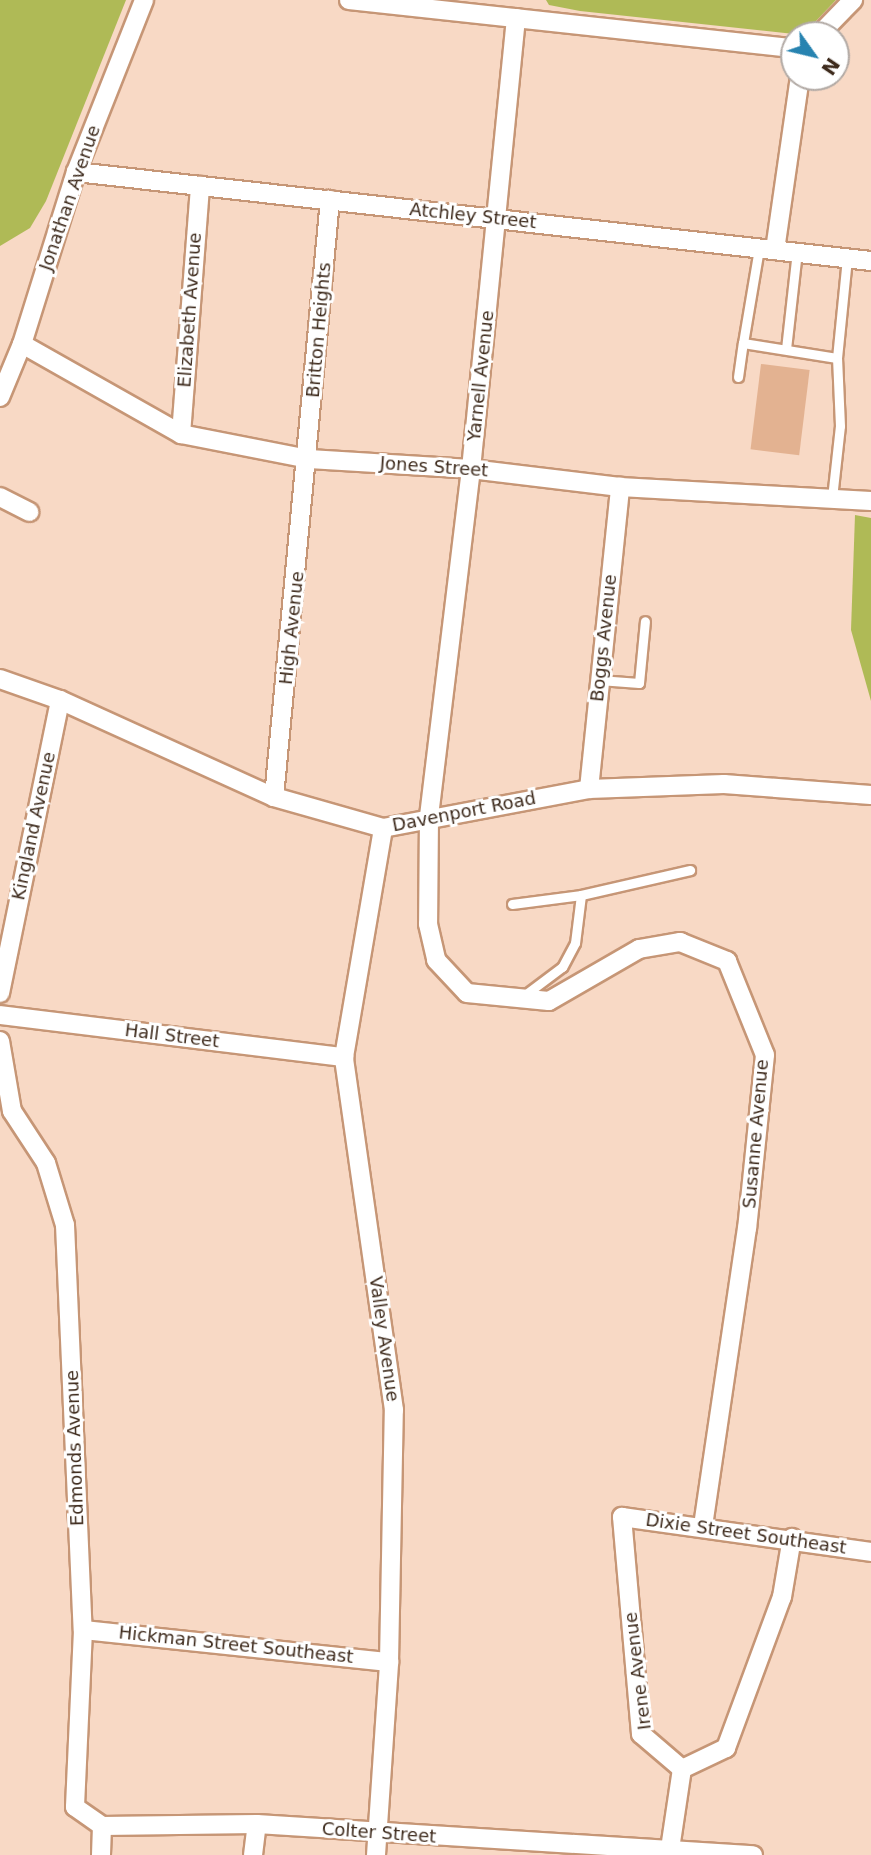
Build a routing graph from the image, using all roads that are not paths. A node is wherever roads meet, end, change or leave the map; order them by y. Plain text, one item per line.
1 (144, 0) edge
2 (349, 0) edge
3 (853, 0) edge
4 (516, 18) junction
5 (833, 21) edge
6 (780, 46) edge
7 (797, 91) edge
8 (76, 172) junction
9 (200, 186) junction
10 (330, 200) junction
11 (498, 219) junction
12 (767, 249) junction
13 (797, 251) junction
14 (848, 258) junction
15 (871, 261) edge
16 (743, 343) junction
17 (22, 344) junction
18 (786, 349) junction
19 (837, 358) junction
20 (6, 363) edge
21 (738, 377) dead end
22 (0, 397) edge
23 (181, 434) junction
24 (309, 459) junction
25 (471, 469) junction
26 (620, 487) junction
27 (0, 497) edge
28 (832, 498) junction
29 (871, 501) edge
30 (29, 512) dead end
31 (645, 621) dead end
32 (0, 679) edge
33 (599, 680) junction
34 (60, 700) junction
35 (589, 789) junction
36 (871, 795) edge
37 (274, 797) junction
38 (429, 817) junction
39 (383, 828) junction
40 (690, 870) dead end
41 (581, 895) junction
42 (512, 904) dead end
43 (0, 993) edge
44 (521, 998) junction
45 (0, 1015) edge
46 (0, 1041) edge
47 (345, 1056) junction
48 (621, 1517) joint
49 (703, 1526) junction
50 (792, 1538) junction
51 (871, 1552) edge
52 (83, 1630) junction
53 (389, 1662) junction
54 (682, 1769) junction
55 (257, 1824) junction
56 (102, 1826) junction
57 (377, 1834) junction
58 (670, 1849) junction
59 (102, 1855) edge
60 (253, 1855) edge
61 (376, 1855) edge
62 (753, 1855) edge

1 - 8 street, Jonathan Avenue
2 - 4 street
3 - 5 street
4 - 6 street
4 - 11 street, Yarnell Avenue
7 - 12 street
8 - 9 street, Atchley Street
8 - 17 street, Jonathan Avenue
9 - 10 street, Atchley Street
9 - 23 street, Elizabeth Avenue
10 - 11 street, Atchley Street
10 - 24 street, Britton Heights
11 - 12 street, Atchley Street
11 - 25 street, Yarnell Avenue
12 - 13 street, Atchley Street
12 - 16 lane
13 - 14 street, Atchley Street
13 - 18 lane
14 - 15 street, Atchley Street
14 - 19 lane
16 - 18 lane
16 - 21 lane
17 - 20 street, Jonathan Avenue
17 - 23 street, Jones Street
18 - 19 lane
19 - 28 lane
20 - 22 street, Jonathan Avenue
23 - 24 street, Jones Street
24 - 25 street, Jones Street
24 - 37 street, High Avenue
25 - 26 street, Jones Street
25 - 38 street, Yarnell Avenue
26 - 28 street, Jones Street
26 - 33 street, Boggs Avenue
27 - 30 street
28 - 29 street, Jones Street
31 - 33 lane
32 - 34 street, Davenport Road
33 - 35 street, Boggs Avenue
34 - 37 street, Davenport Road
34 - 43 street, Kingland Avenue
35 - 36 street, Davenport Road
35 - 38 street, Davenport Road
37 - 39 street, Davenport Road
38 - 39 street, Davenport Road
38 - 44 street, Susanne Avenue
39 - 47 street, Valley Avenue
40 - 41 lane
41 - 42 lane
41 - 44 lane
44 - 49 street, Susanne Avenue
45 - 47 street, Hall Street
46 - 52 street, Edmonds Avenue
47 - 53 street, Valley Avenue
48 - 49 street, Dixie Street Southeast
48 - 54 street, Irene Avenue
49 - 50 street, Dixie Street Southeast
50 - 51 street, Dixie Street Southeast
50 - 54 street
52 - 53 street, Hickman Street Southeast
52 - 56 street, Edmonds Avenue
53 - 57 street, Valley Avenue
54 - 58 street
55 - 56 street, Colter Street
55 - 57 street, Colter Street
55 - 60 street
56 - 59 street
57 - 58 street, Colter Street
57 - 61 street, Valley Avenue
58 - 62 street, Colter Street

